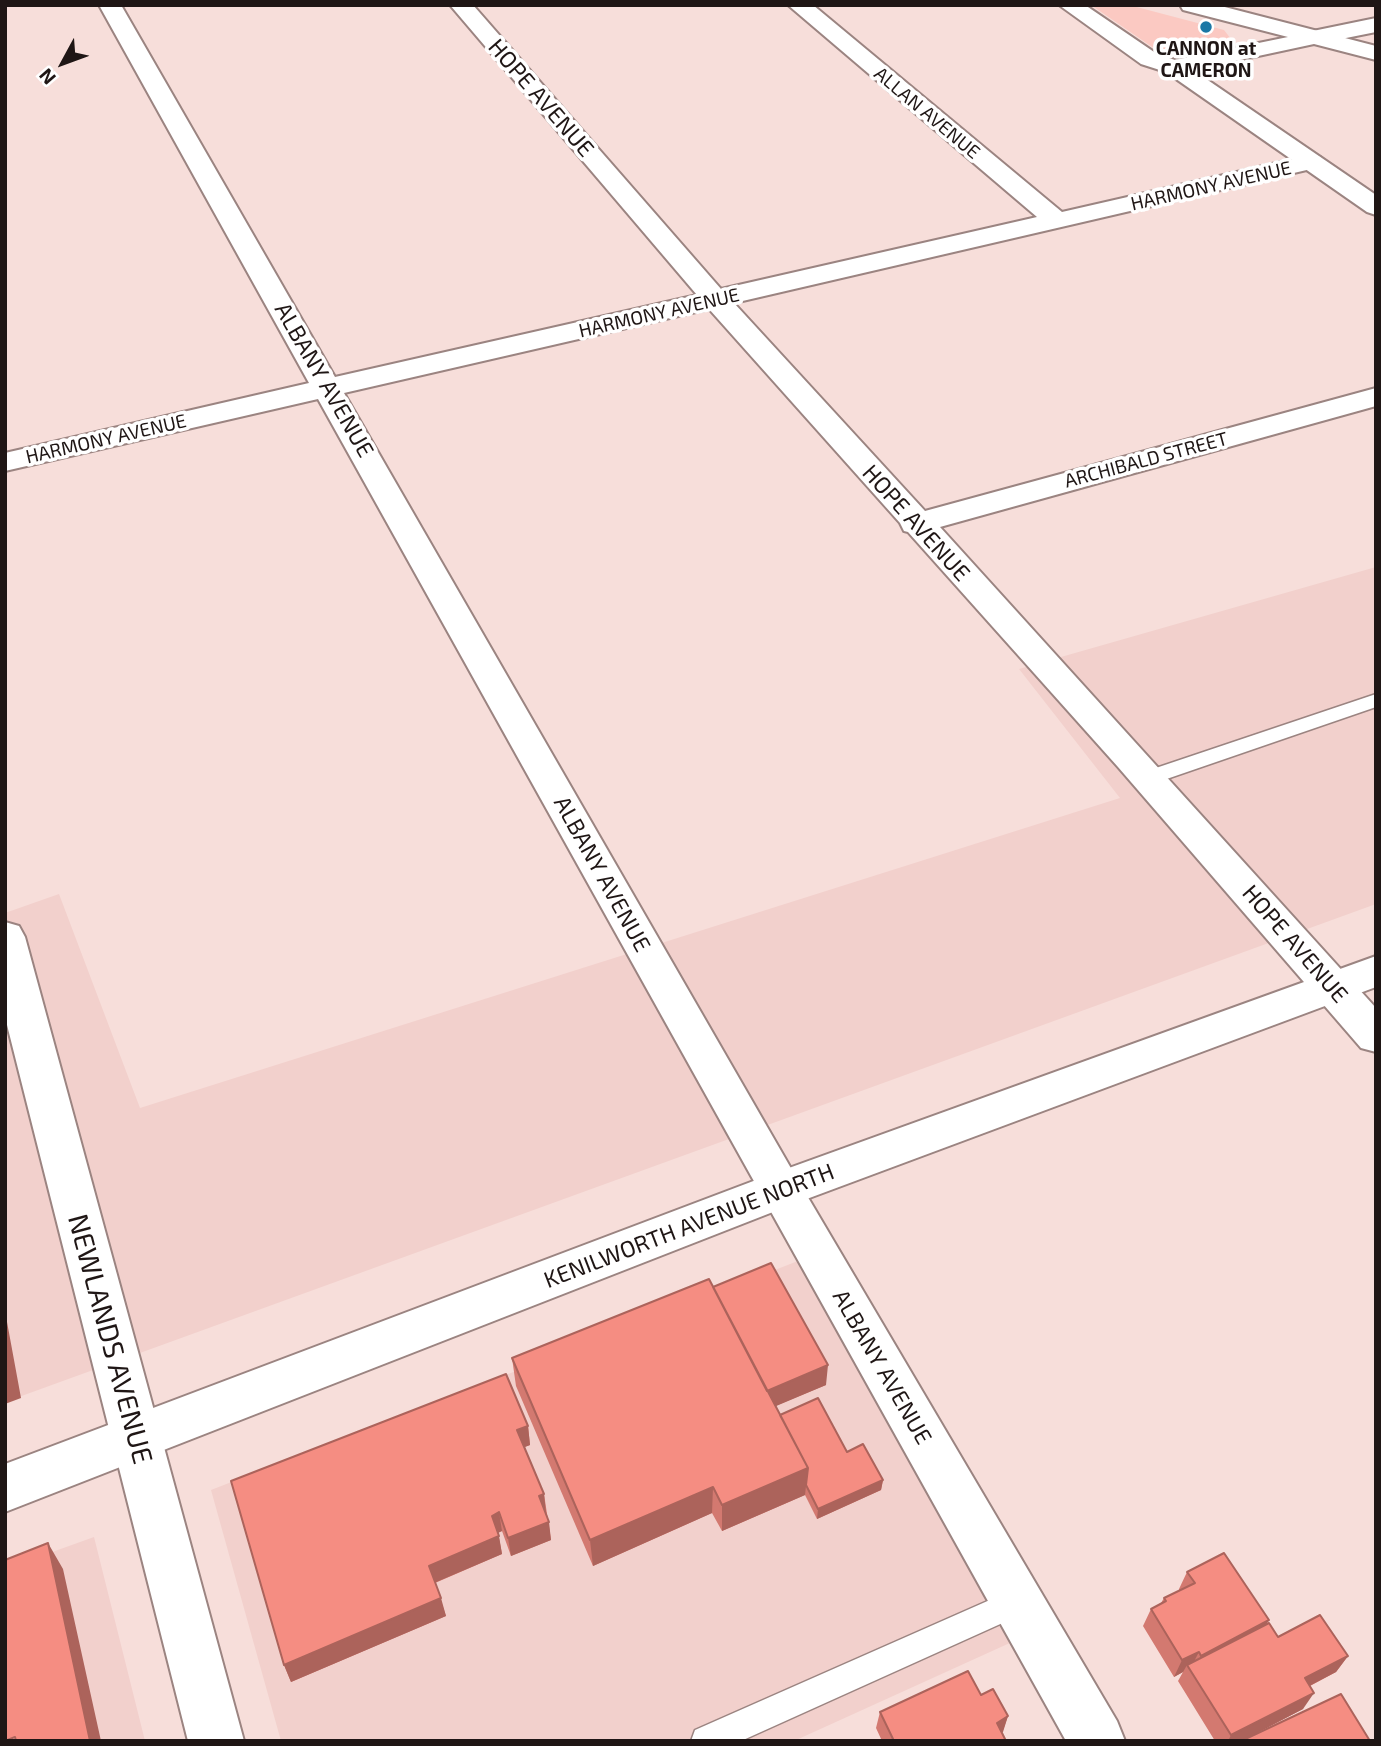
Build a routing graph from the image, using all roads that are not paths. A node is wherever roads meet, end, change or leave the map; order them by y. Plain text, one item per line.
1 (110, 5) edge
2 (461, 5) edge
3 (799, 5) edge
4 (1070, 5) edge
5 (1191, 5) edge
6 (1376, 25) edge
7 (1316, 37) junction
8 (1376, 53) edge
9 (1174, 67) junction
10 (1311, 162) junction
11 (1376, 207) edge
12 (1056, 220) junction
13 (716, 300) junction
14 (328, 388) junction
15 (1376, 397) edge
16 (5, 462) edge
17 (915, 524) junction
18 (1376, 700) edge
19 (1148, 778) junction
20 (5, 937) edge
21 (1376, 971) edge
22 (1333, 987) junction
23 (1376, 1036) edge
24 (780, 1190) junction
25 (136, 1439) junction
26 (5, 1488) edge
27 (1017, 1602) junction
28 (216, 1741) edge
29 (706, 1741) edge
30 (1097, 1741) edge

1 - 14 street, ALBANY AVENUE
2 - 13 street, HOPE AVENUE
3 - 12 street, ALLAN AVENUE
4 - 9 street
5 - 7 street
6 - 7 street
7 - 8 street
7 - 9 street
9 - 10 street
10 - 11 street
10 - 12 street, HARMONY AVENUE
12 - 13 street, HARMONY AVENUE
13 - 14 street, HARMONY AVENUE
13 - 17 street, HOPE AVENUE
14 - 16 street, HARMONY AVENUE
14 - 24 street, ALBANY AVENUE
15 - 17 street, ARCHIBALD STREET
17 - 19 street, HOPE AVENUE
18 - 19 lane
19 - 22 street, HOPE AVENUE
20 - 25 street, NEWLANDS AVENUE
21 - 22 street, KENILWORTH AVENUE NORTH
22 - 23 street, HOPE AVENUE
22 - 24 street, KENILWORTH AVENUE NORTH
24 - 25 street, KENILWORTH AVENUE NORTH
24 - 27 street, ALBANY AVENUE
25 - 26 street, KENILWORTH AVENUE NORTH
25 - 28 street, NEWLANDS AVENUE
27 - 29 lane
27 - 30 street, ALBANY AVENUE

